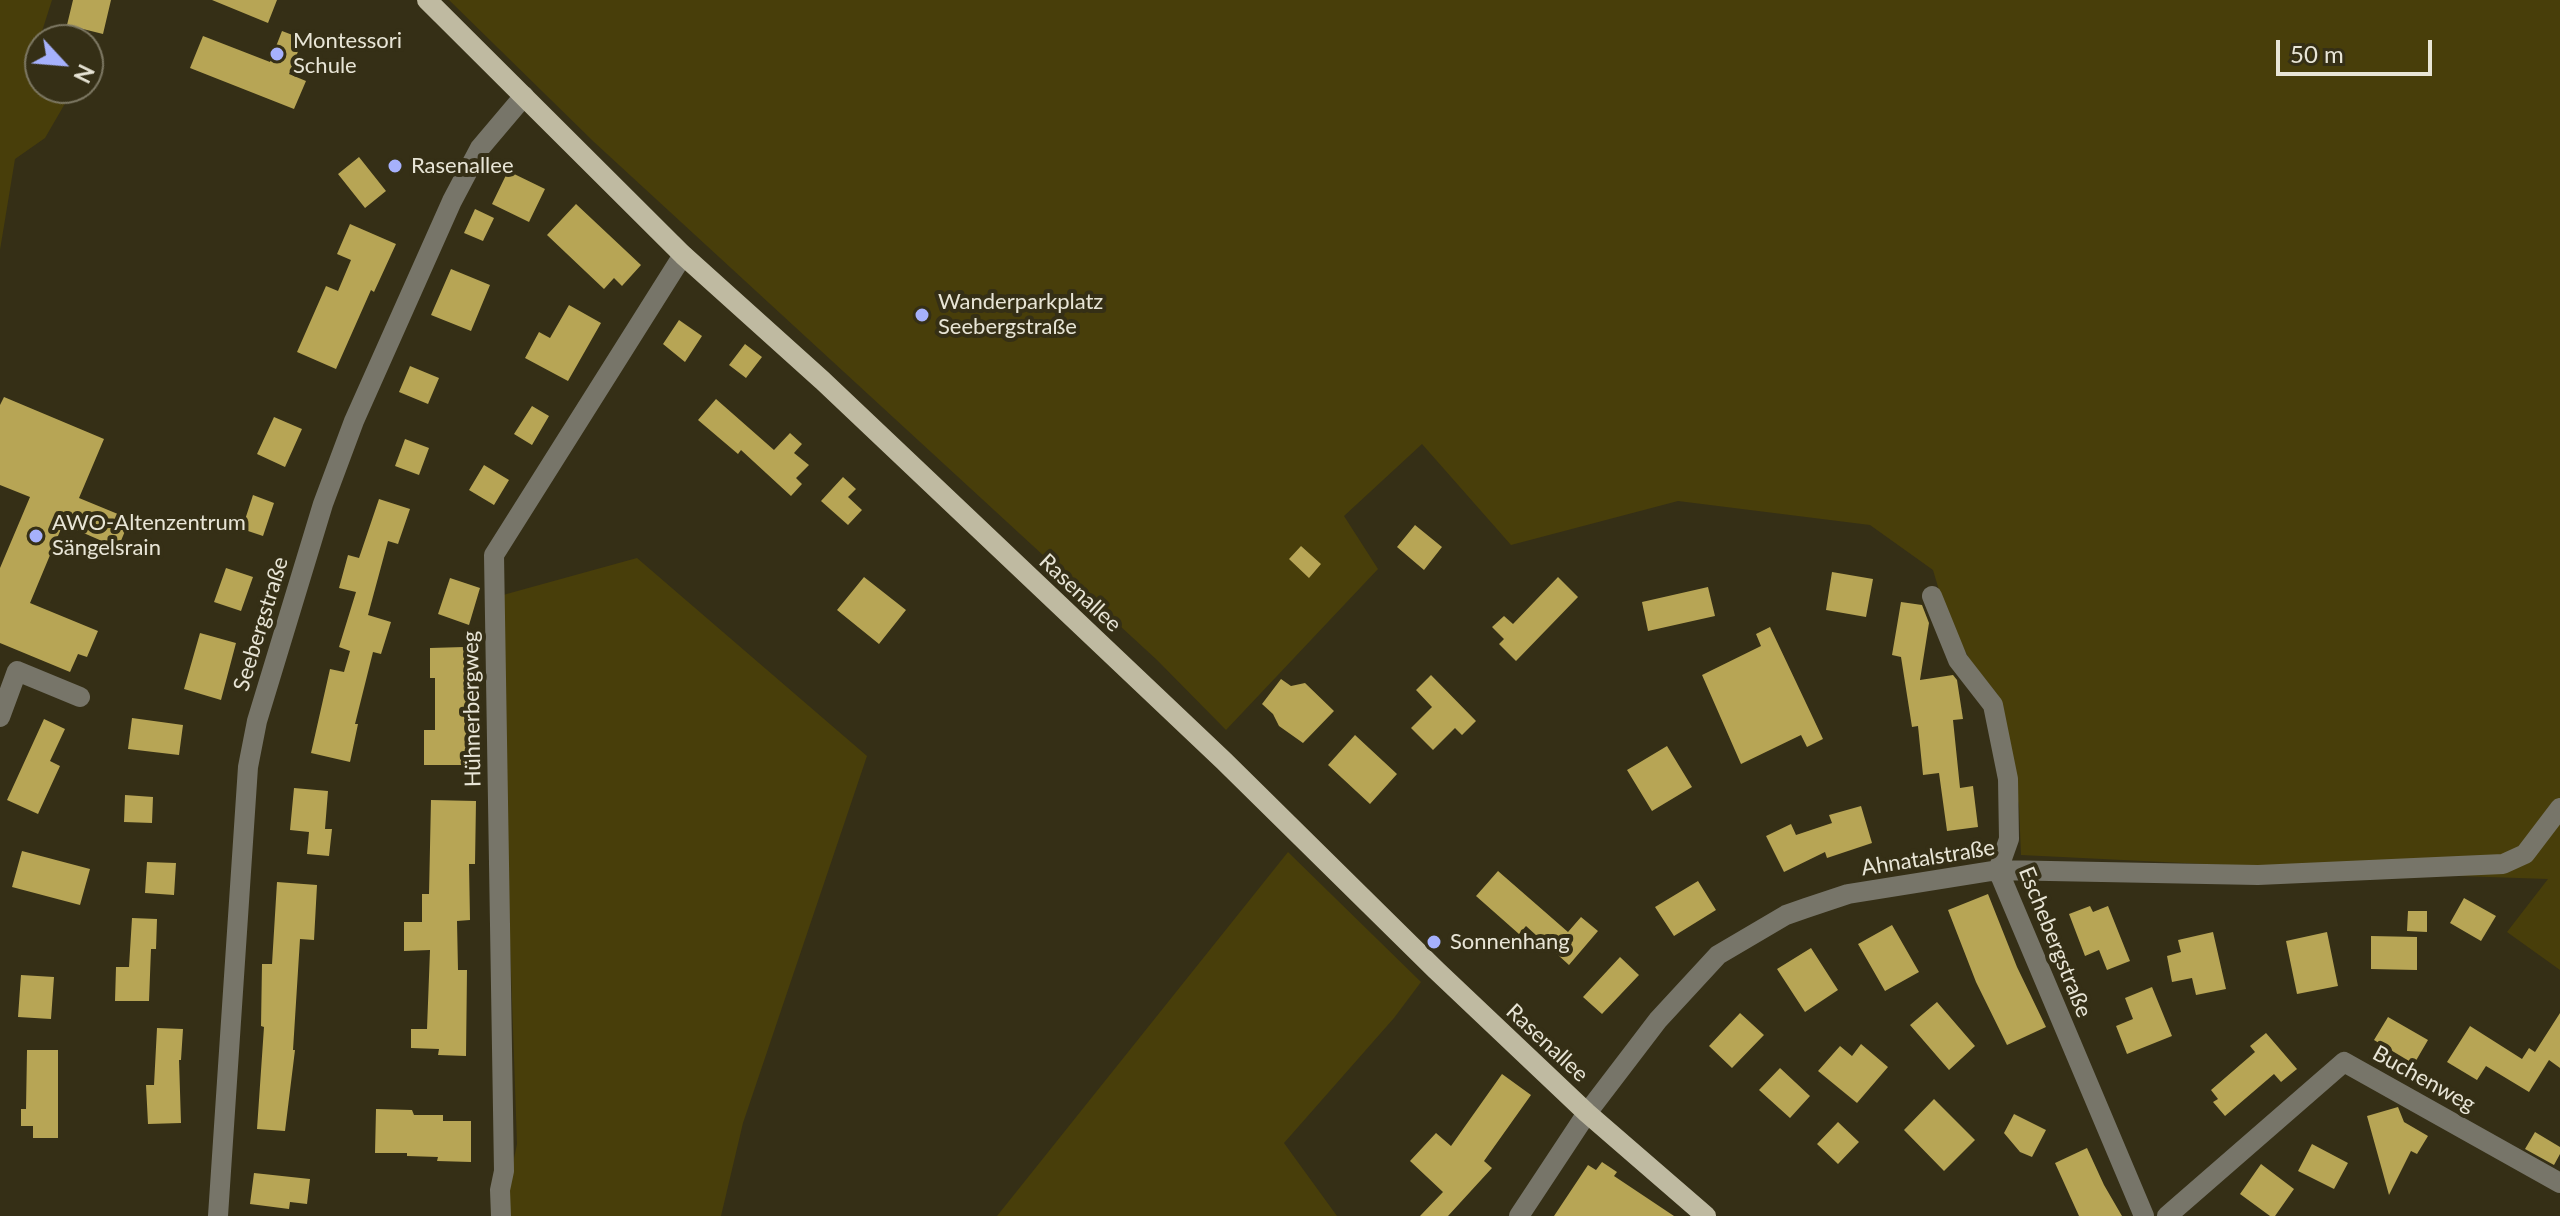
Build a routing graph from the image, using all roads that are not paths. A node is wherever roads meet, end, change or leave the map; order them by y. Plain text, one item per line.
1 (427, 0) edge
2 (524, 96) junction
3 (683, 255) junction
4 (1932, 596) dead end
5 (80, 697) dead end
6 (0, 717) edge
7 (2560, 808) edge
8 (1998, 870) junction
9 (1587, 1113) junction
10 (2560, 1183) edge
11 (218, 1216) edge
12 (501, 1216) edge
13 (1519, 1216) edge
14 (1706, 1216) edge
15 (2144, 1216) edge
16 (2167, 1216) edge

1 - 2 main road, Rasenallee
2 - 3 main road, Rasenallee
2 - 11 street, Seebergstraße
3 - 9 main road, Rasenallee
3 - 12 street, Hühnerbergweg
4 - 8 street, Eschebergstraße
5 - 6 street
7 - 8 street, Ahnatalstraße
8 - 9 street, Ahnatalstraße
8 - 15 street, Eschebergstraße
9 - 13 street, Ahnatalstraße
9 - 14 main road, Rasenallee
10 - 16 street, Buchenweg

